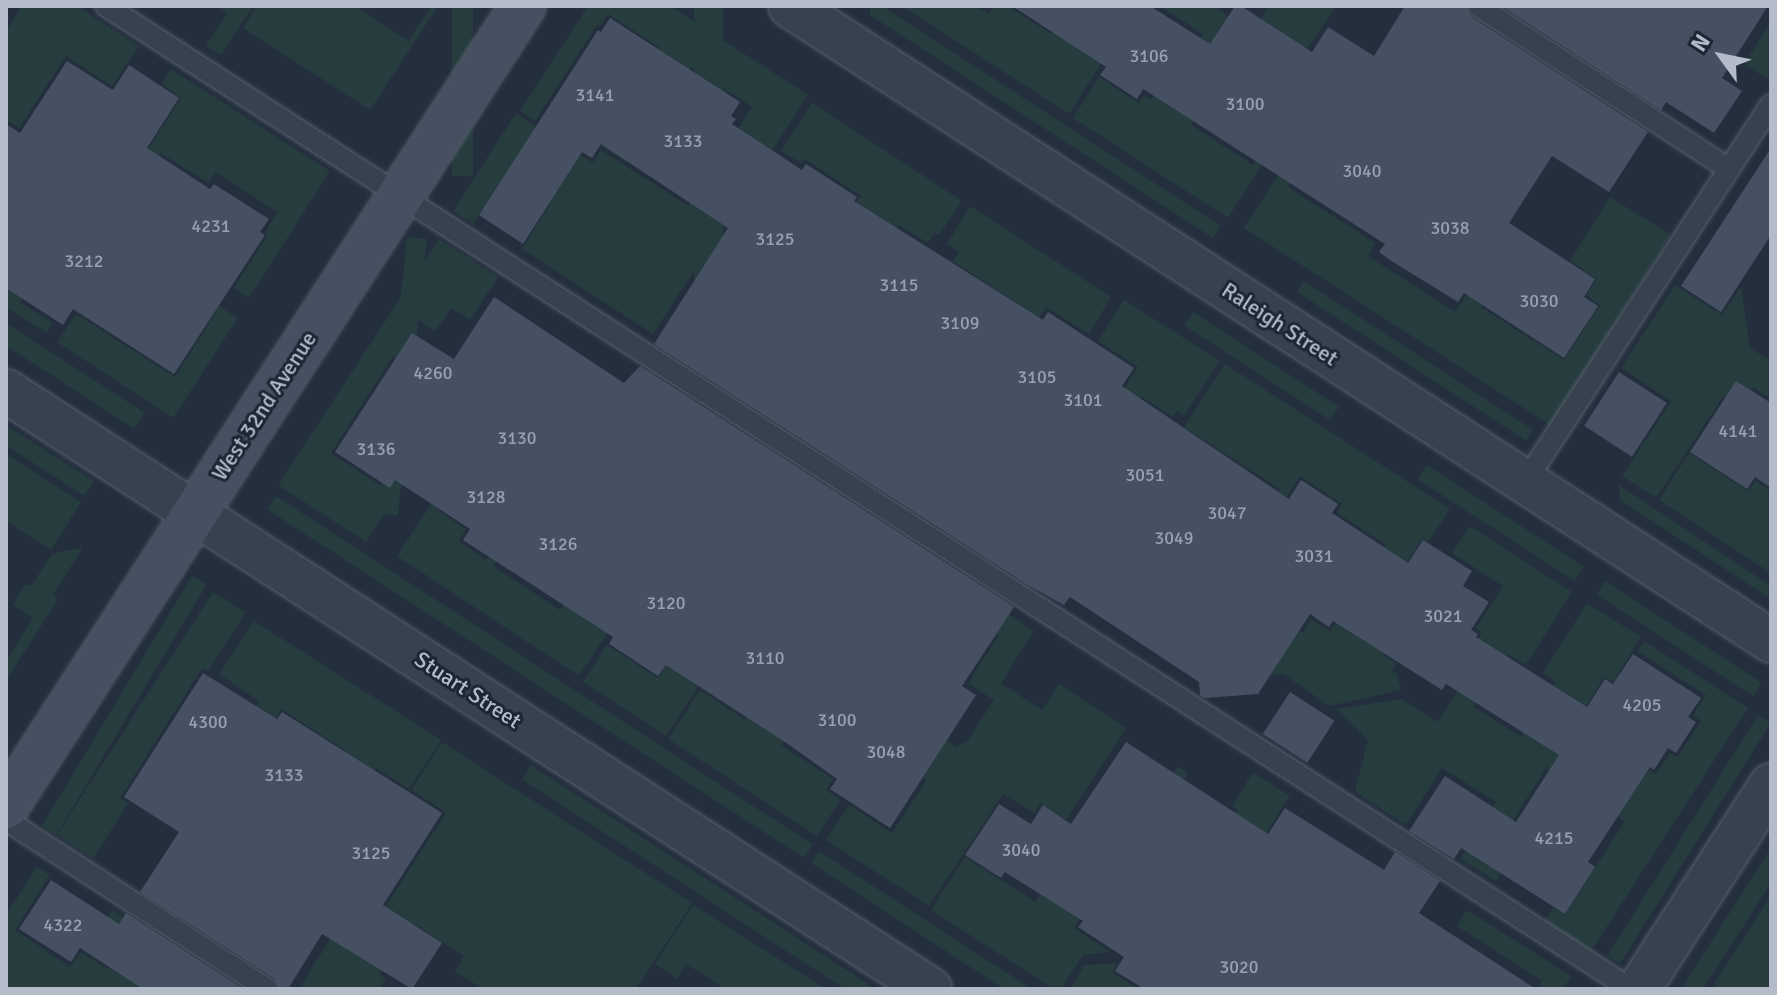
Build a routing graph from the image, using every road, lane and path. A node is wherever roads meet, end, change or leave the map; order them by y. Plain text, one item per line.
1 (106, 6) edge
2 (523, 6) edge
3 (790, 6) edge
4 (1478, 6) edge
5 (1771, 105) edge
6 (1729, 169) junction
7 (400, 196) junction
8 (6, 391) edge
9 (1525, 482) junction
10 (195, 513) junction
11 (1771, 641) edge
12 (1771, 785) edge
13 (6, 806) edge
14 (6, 820) edge
15 (267, 989) edge
16 (930, 989) edge
17 (1631, 989) edge
18 (1639, 989) edge

1 - 7 lane
2 - 7 street, West 32nd Avenue
3 - 9 street, Raleigh Street
4 - 6 lane
5 - 6 lane
6 - 9 lane
7 - 10 street, West 32nd Avenue
7 - 17 lane
8 - 10 street, Stuart Street
9 - 11 street, Raleigh Street
10 - 13 street, West 32nd Avenue
10 - 16 street, Stuart Street
12 - 18 street
14 - 15 lane

